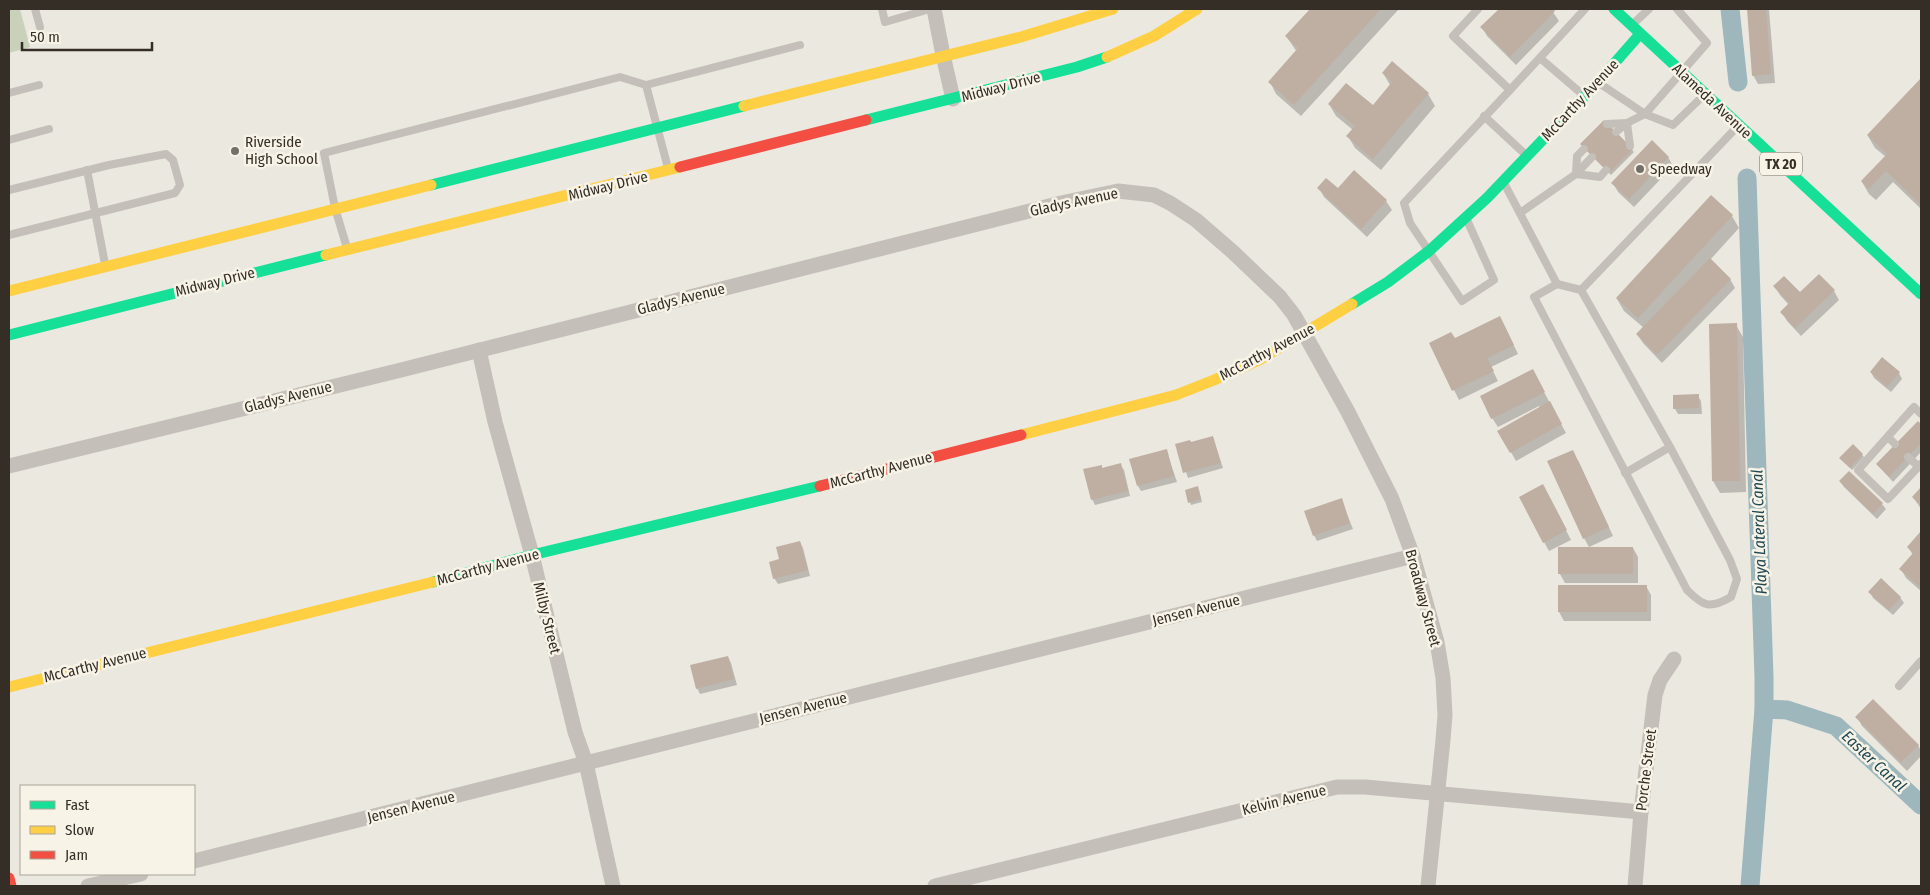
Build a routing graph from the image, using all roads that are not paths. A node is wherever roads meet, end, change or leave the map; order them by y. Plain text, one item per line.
1 (35, 9) edge
2 (882, 9) edge
3 (932, 9) edge
4 (1113, 9) edge
5 (1197, 9) edge
6 (1478, 9) edge
7 (1585, 9) edge
8 (1614, 9) edge
9 (1649, 9) edge
10 (1677, 9) edge
11 (40, 27) dead end
12 (1636, 30) junction
13 (800, 44) dead end
14 (943, 55) junction
15 (1540, 58) junction
16 (1682, 72) junction
17 (1598, 82) junction
18 (39, 85) dead end
19 (646, 85) junction
20 (1510, 90) junction
21 (9, 93) edge
22 (1705, 94) junction
23 (1584, 95) junction
24 (954, 99) junction
25 (1645, 114) junction
26 (1484, 116) junction
27 (1626, 123) junction
28 (1607, 124) dead end
29 (1738, 126) junction
30 (658, 127) junction
31 (49, 129) dead end
32 (1616, 132) dead end
33 (9, 140) edge
34 (1630, 146) dead end
35 (1584, 149) dead end
36 (1527, 156) junction
37 (1592, 157) dead end
38 (87, 170) junction
39 (668, 170) junction
40 (1606, 170) dead end
41 (1576, 174) junction
42 (1503, 181) junction
43 (9, 190) edge
44 (335, 208) junction
45 (94, 213) junction
46 (1520, 213) junction
47 (1466, 217) junction
48 (9, 235) edge
49 (347, 250) junction
50 (1429, 251) junction
51 (106, 266) junction
52 (1557, 284) junction
53 (1580, 290) junction
54 (9, 291) edge
55 (1921, 294) edge
56 (1304, 333) junction
57 (9, 335) edge
58 (478, 350) junction
59 (1921, 414) edge
60 (1888, 437) junction
61 (1895, 444) dead end
62 (1670, 447) junction
63 (1908, 456) dead end
64 (1920, 465) edge
65 (9, 466) edge
66 (1625, 473) junction
67 (532, 555) junction
68 (1413, 556) junction
69 (1674, 659) dead end
70 (1921, 661) edge
71 (1899, 686) dead end
72 (9, 687) edge
73 (586, 763) junction
74 (1437, 795) junction
75 (1641, 812) junction
76 (195, 861) edge
77 (137, 875) edge
78 (9, 878) edge
79 (11, 886) edge
80 (88, 886) edge
81 (613, 886) edge
82 (934, 886) edge
83 (1428, 886) edge
84 (1635, 886) edge

1 - 11 lane
2 - 3 lane
3 - 14 street
4 - 14 main road
5 - 24 main road, Midway Drive
6 - 20 lane
7 - 15 lane
8 - 12 main road, Alameda Avenue / TX 20
9 - 12 lane
10 - 16 lane
12 - 16 main road, Alameda Avenue / TX 20
12 - 17 main road, McCarthy Avenue
13 - 19 lane
14 - 24 street
14 - 30 main road
15 - 20 lane
15 - 23 lane
16 - 22 main road, Alameda Avenue / TX 20
16 - 25 lane
17 - 23 main road, McCarthy Avenue
17 - 25 lane
18 - 21 lane
19 - 30 lane
19 - 44 lane
20 - 26 lane
22 - 25 lane
22 - 29 main road, Alameda Avenue / TX 20
23 - 36 main road, McCarthy Avenue
24 - 39 main road, Midway Drive
25 - 27 lane
26 - 36 lane
26 - 50 lane
27 - 28 lane
27 - 32 lane
27 - 34 lane
29 - 53 lane
29 - 55 main road, Alameda Avenue / TX 20
30 - 39 lane
30 - 44 main road
31 - 33 lane
35 - 41 lane
36 - 42 main road, McCarthy Avenue
37 - 41 lane
38 - 43 lane
38 - 45 lane
38 - 45 lane
39 - 49 main road, Midway Drive
40 - 41 lane
41 - 46 lane
42 - 46 lane
42 - 47 main road, McCarthy Avenue
44 - 49 lane
44 - 51 main road
45 - 48 lane
45 - 51 lane
46 - 52 lane
47 - 50 main road, McCarthy Avenue
47 - 50 lane
49 - 57 main road, Midway Drive
50 - 56 main road, McCarthy Avenue
51 - 54 main road
52 - 53 lane
52 - 66 lane
53 - 62 lane
56 - 58 street, Gladys Avenue
56 - 67 main road, McCarthy Avenue
56 - 68 street, Broadway Street
58 - 65 street, Gladys Avenue
58 - 67 street, Milby Street
59 - 60 lane
60 - 61 lane
60 - 64 lane
62 - 66 lane
62 - 66 lane
63 - 64 lane
67 - 72 main road, McCarthy Avenue
67 - 73 street, Milby Street
68 - 73 street, Jensen Avenue
68 - 74 street, Broadway Street
69 - 75 street, Porche Street
70 - 71 lane
73 - 76 street, Jensen Avenue
73 - 81 street, Milby Street
74 - 75 street, Kelvin Avenue
74 - 82 street, Kelvin Avenue
74 - 83 street, Broadway Street
75 - 84 street, Porche Street
77 - 80 street
78 - 79 main road

